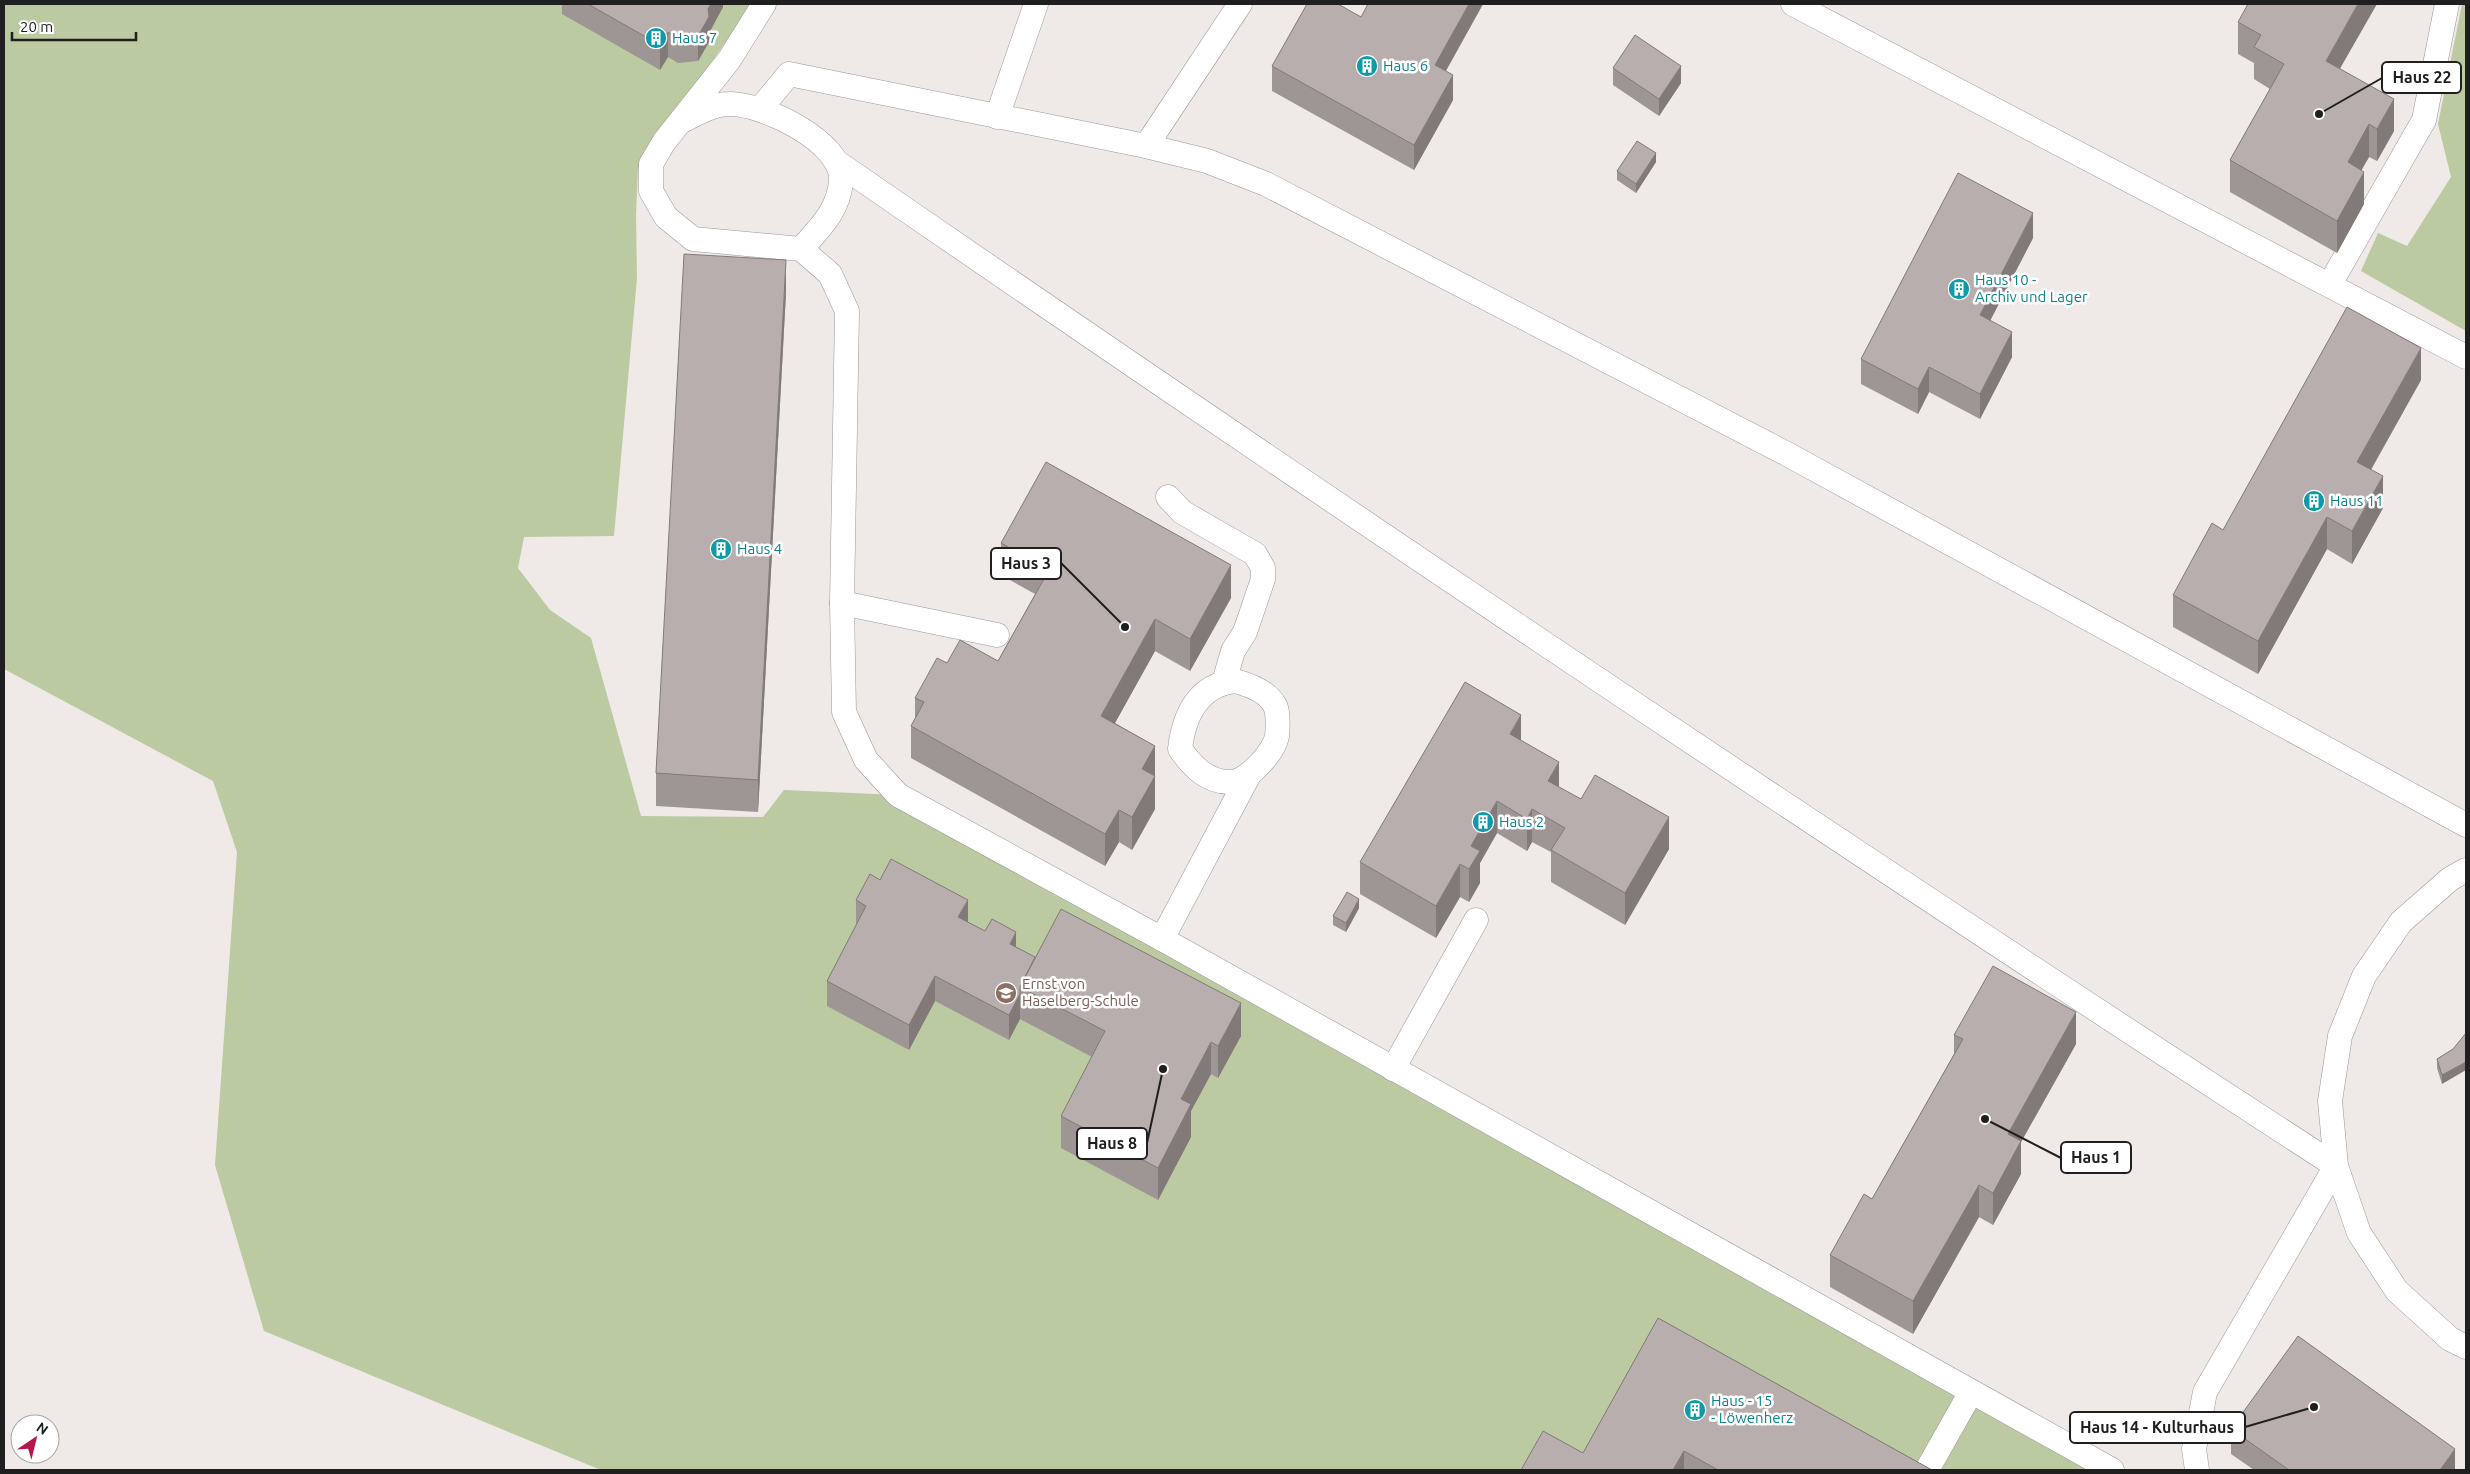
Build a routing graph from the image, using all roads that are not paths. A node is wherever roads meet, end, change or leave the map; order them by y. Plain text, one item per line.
1 (764, 4) edge
2 (1036, 4) edge
3 (1240, 4) edge
4 (1793, 4) edge
5 (2447, 4) edge
6 (760, 108) junction
7 (997, 116) junction
8 (682, 121) junction
9 (1146, 146) junction
10 (838, 163) junction
11 (801, 249) junction
12 (2330, 284) junction
13 (2466, 357) edge
14 (1168, 497) dead end
15 (842, 603) junction
16 (997, 635) dead end
17 (1224, 682) junction
18 (1250, 773) junction
19 (2466, 825) edge
20 (2466, 870) edge
21 (1476, 920) dead end
22 (1162, 939) junction
23 (1393, 1069) junction
24 (2336, 1166) junction
25 (2466, 1347) edge
26 (1971, 1392) junction
27 (1927, 1470) edge
28 (2112, 1470) edge
29 (2197, 1470) edge

1 - 8 lane
2 - 7 lane
3 - 9 lane
4 - 12 lane
5 - 12 lane
6 - 7 lane
6 - 8 lane
6 - 10 lane
7 - 9 lane
8 - 11 lane
9 - 19 lane
10 - 11 lane
10 - 24 lane
11 - 15 lane
12 - 13 lane
14 - 17 lane
15 - 16 lane
15 - 22 lane
17 - 18 lane
17 - 18 lane
18 - 22 lane
20 - 24 lane
21 - 23 lane
22 - 23 lane
23 - 26 lane
24 - 25 lane
24 - 29 lane
26 - 27 lane
26 - 28 lane

